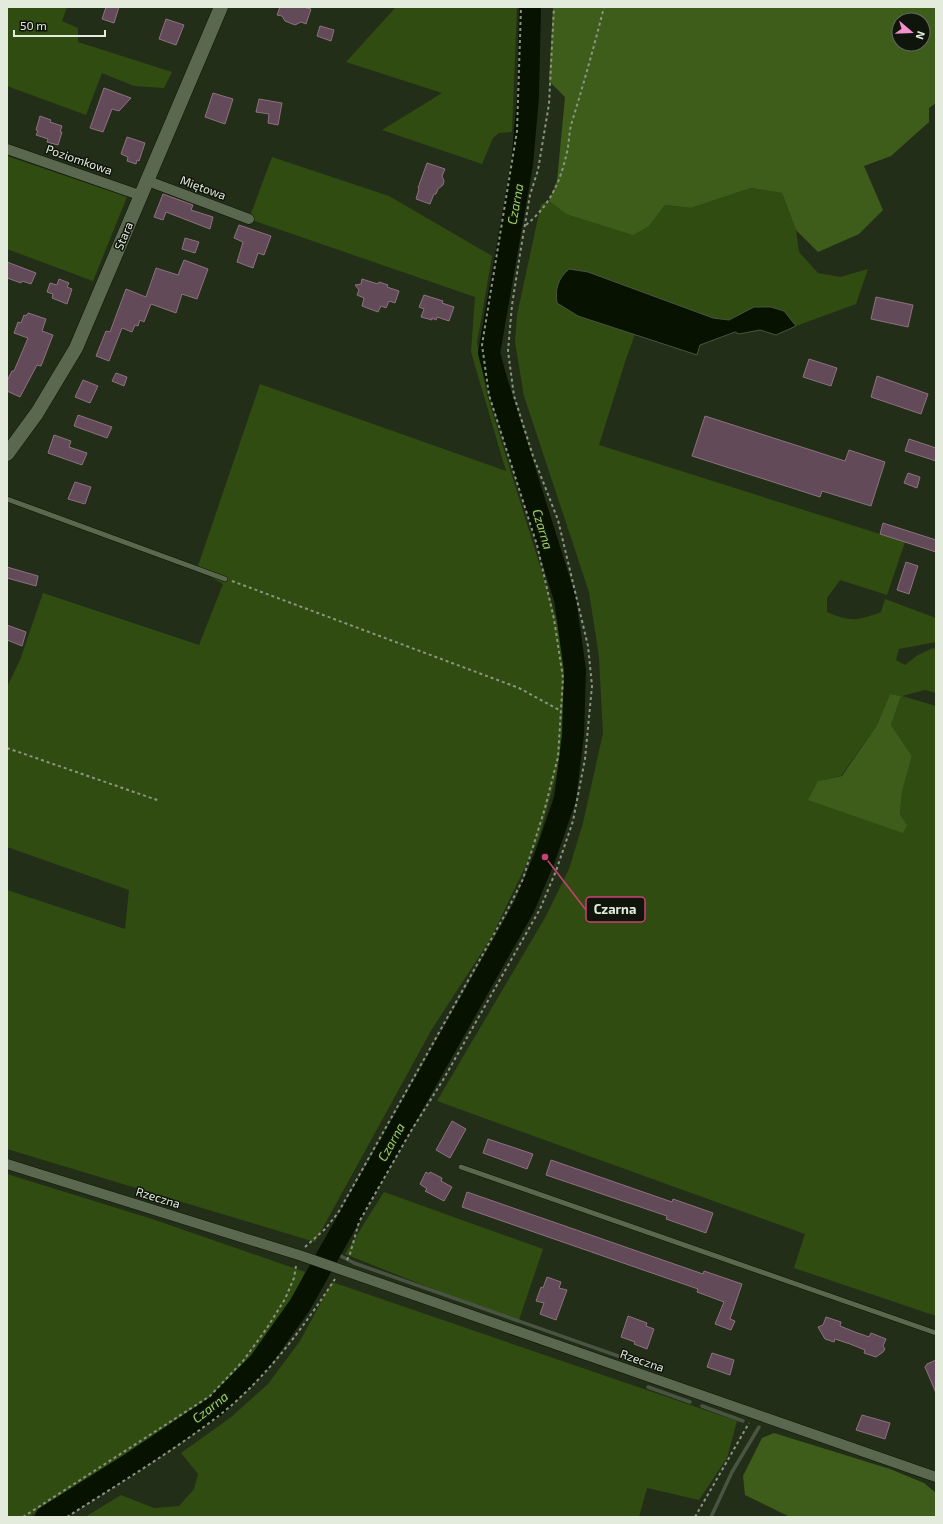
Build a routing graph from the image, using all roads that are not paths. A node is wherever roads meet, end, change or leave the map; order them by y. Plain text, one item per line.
1 (221, 7) edge
2 (7, 149) edge
3 (148, 181) junction
4 (142, 196) junction
5 (249, 219) dead end
6 (7, 454) edge
7 (7, 499) edge
8 (225, 579) road end
9 (7, 1164) edge
10 (461, 1167) dead end
11 (936, 1333) edge
12 (936, 1476) edge

1 - 3 street, Stara
2 - 4 street, Poziomkowa
3 - 4 street, Stara
3 - 5 street, Miętowa
4 - 6 street, Stara
7 - 8 lane
9 - 12 street, Rzeczna
10 - 11 lane

